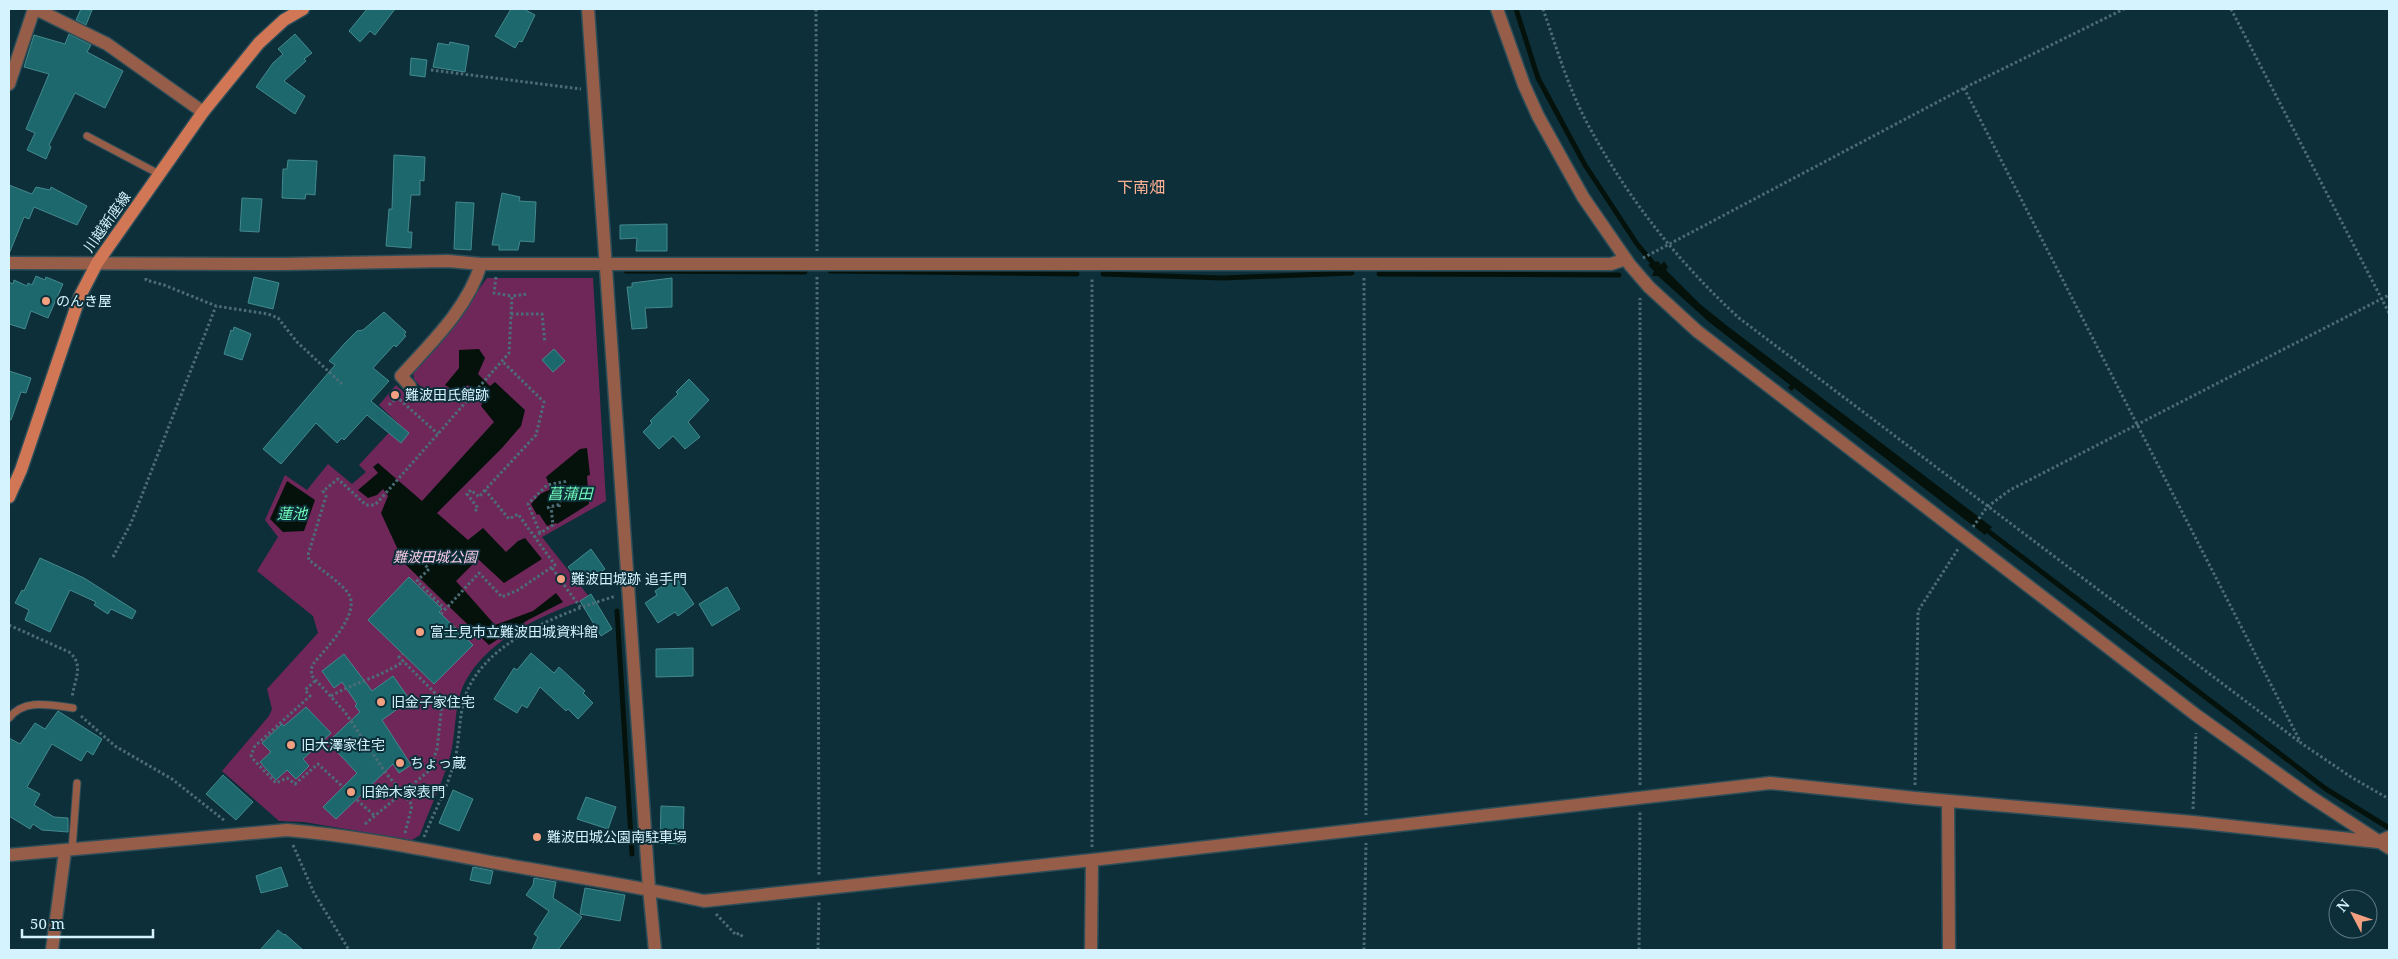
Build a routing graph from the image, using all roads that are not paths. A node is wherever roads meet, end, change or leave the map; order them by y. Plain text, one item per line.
1 (35, 9) edge
2 (303, 9) edge
3 (588, 9) edge
4 (1497, 9) edge
5 (9, 84) edge
6 (203, 112) junction
7 (88, 136) dead end
8 (159, 174) junction
9 (605, 262) junction
10 (1628, 262) junction
11 (9, 263) edge
12 (97, 263) junction
13 (481, 264) junction
14 (410, 386) dead end
15 (9, 497) edge
16 (73, 708) road end
17 (9, 718) edge
18 (77, 783) dead end
19 (1948, 801) junction
20 (2386, 843) edge
21 (69, 850) junction
22 (9, 855) edge
23 (1092, 860) junction
24 (648, 888) junction
25 (52, 950) edge
26 (655, 950) edge
27 (1091, 950) edge
28 (1949, 950) edge

1 - 5 street
1 - 6 street
2 - 6 main road, 川越新座線
3 - 9 street
4 - 10 street
6 - 8 main road, 川越新座線
7 - 8 lane
8 - 12 main road, 川越新座線
9 - 10 street
9 - 13 street
9 - 24 street
10 - 20 street
11 - 12 street
12 - 13 street
12 - 15 main road, 川越新座線
13 - 14 street
16 - 17 lane
18 - 21 lane
19 - 20 street
19 - 23 street
19 - 28 street
21 - 22 street
21 - 24 street
21 - 25 street
23 - 24 street
23 - 27 street
24 - 26 street

